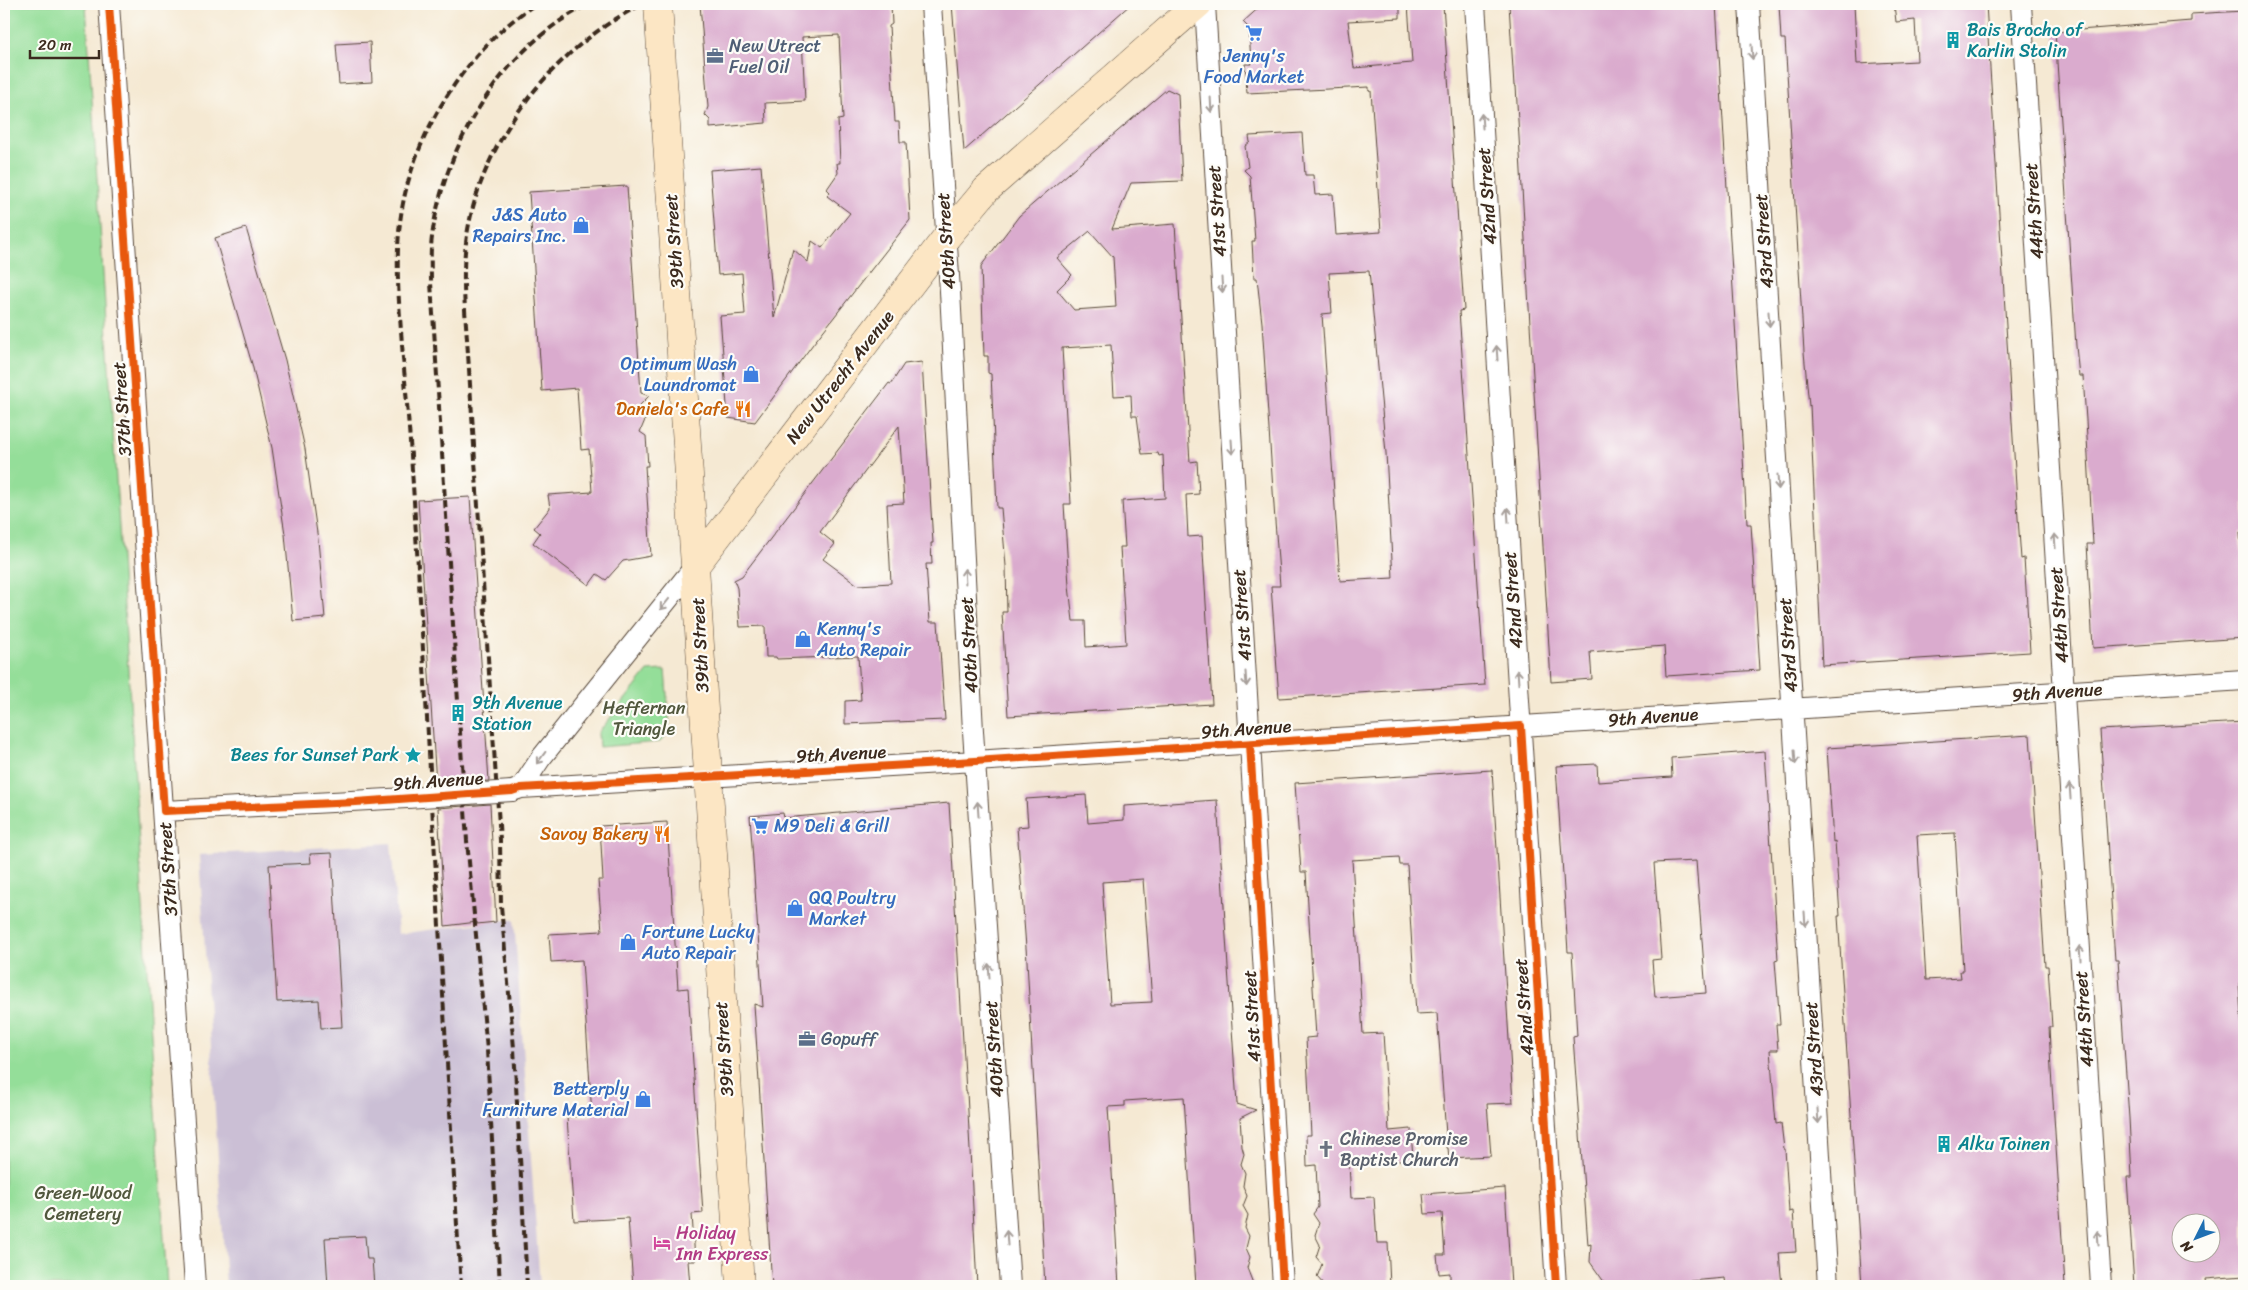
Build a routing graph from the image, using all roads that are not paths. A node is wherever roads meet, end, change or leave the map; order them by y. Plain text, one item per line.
1 (109, 4) edge
2 (658, 4) edge
3 (931, 4) edge
4 (1198, 4) edge
5 (1205, 4) edge
6 (1475, 4) edge
7 (1749, 4) edge
8 (2021, 4) edge
9 (945, 239) junction
10 (695, 566) junction
11 (2244, 680) edge
12 (2064, 692) junction
13 (1792, 708) junction
14 (1521, 726) junction
15 (1250, 744) junction
16 (975, 761) junction
17 (707, 777) junction
18 (516, 789) junction
19 (164, 811) junction
20 (195, 1286) edge
21 (740, 1286) edge
22 (1010, 1286) edge
23 (1283, 1286) edge
24 (1556, 1286) edge
25 (1828, 1286) edge
26 (2101, 1286) edge

1 - 19 street, 37th Street
2 - 10 main road, 39th Street
3 - 9 street, 40th Street
4 - 9 main road, New Utrecht Avenue
5 -> 15 street, 41st Street
14 -> 6 street, 42nd Street
7 -> 13 street, 43rd Street
12 -> 8 street, 44th Street
9 - 10 main road, New Utrecht Avenue
16 -> 9 street, 40th Street
10 - 17 main road, 39th Street
10 -> 18 street, New Utrecht Avenue
11 - 12 street, 9th Avenue
12 - 13 street, 9th Avenue
26 -> 12 street, 44th Street
13 - 14 street, 9th Avenue
13 -> 25 street, 43rd Street
14 - 15 street, 9th Avenue
14 - 24 street, 42nd Street
15 - 16 street, 9th Avenue
15 - 23 street, 41st Street
16 - 17 street, 9th Avenue
22 -> 16 street, 40th Street
17 - 18 street, 9th Avenue
17 - 21 main road, 39th Street
18 - 19 street, 9th Avenue, bridge
19 - 20 street, 37th Street

